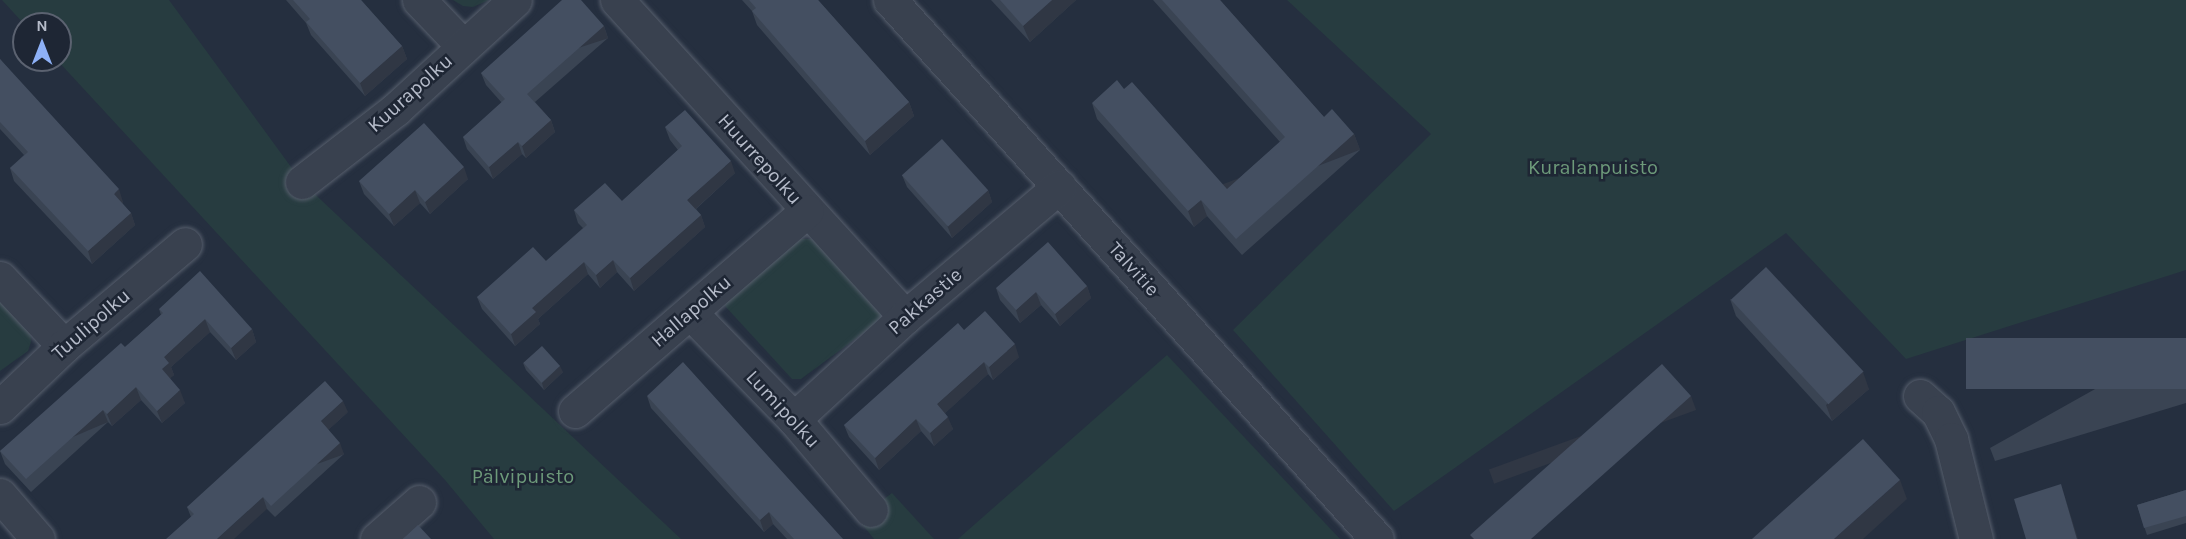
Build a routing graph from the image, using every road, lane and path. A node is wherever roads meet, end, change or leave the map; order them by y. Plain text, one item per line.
1 (419, 0) edge
2 (515, 0) edge
3 (617, 0) edge
4 (890, 0) edge
5 (463, 46) junction
6 (302, 182) dead end
7 (1059, 187) junction
8 (807, 211) junction
9 (185, 244) dead end
10 (0, 278) edge
11 (690, 312) junction
12 (905, 317) junction
13 (64, 346) junction
14 (1920, 396) dead end
15 (0, 408) edge
16 (575, 411) dead end
17 (794, 419) junction
18 (0, 495) edge
19 (419, 502) dead end
20 (871, 510) dead end
21 (38, 539) edge
22 (377, 539) edge
23 (1377, 539) edge
24 (1976, 539) edge

1 - 5 street
2 - 5 street, Kuurapolku
3 - 8 street, Huurrepolku
4 - 7 street, Talvitie
5 - 6 street, Kuurapolku
7 - 12 street, Pakkastie
7 - 23 street, Talvitie
8 - 11 street, Hallapolku
8 - 12 street, Huurrepolku
9 - 13 street, Tuulipolku
10 - 13 street
11 - 16 street, Hallapolku
11 - 17 street, Lumipolku
12 - 17 street, Pakkastie
13 - 15 street, Tuulipolku
14 - 24 street
17 - 20 street, Lumipolku
18 - 21 street
19 - 22 street

